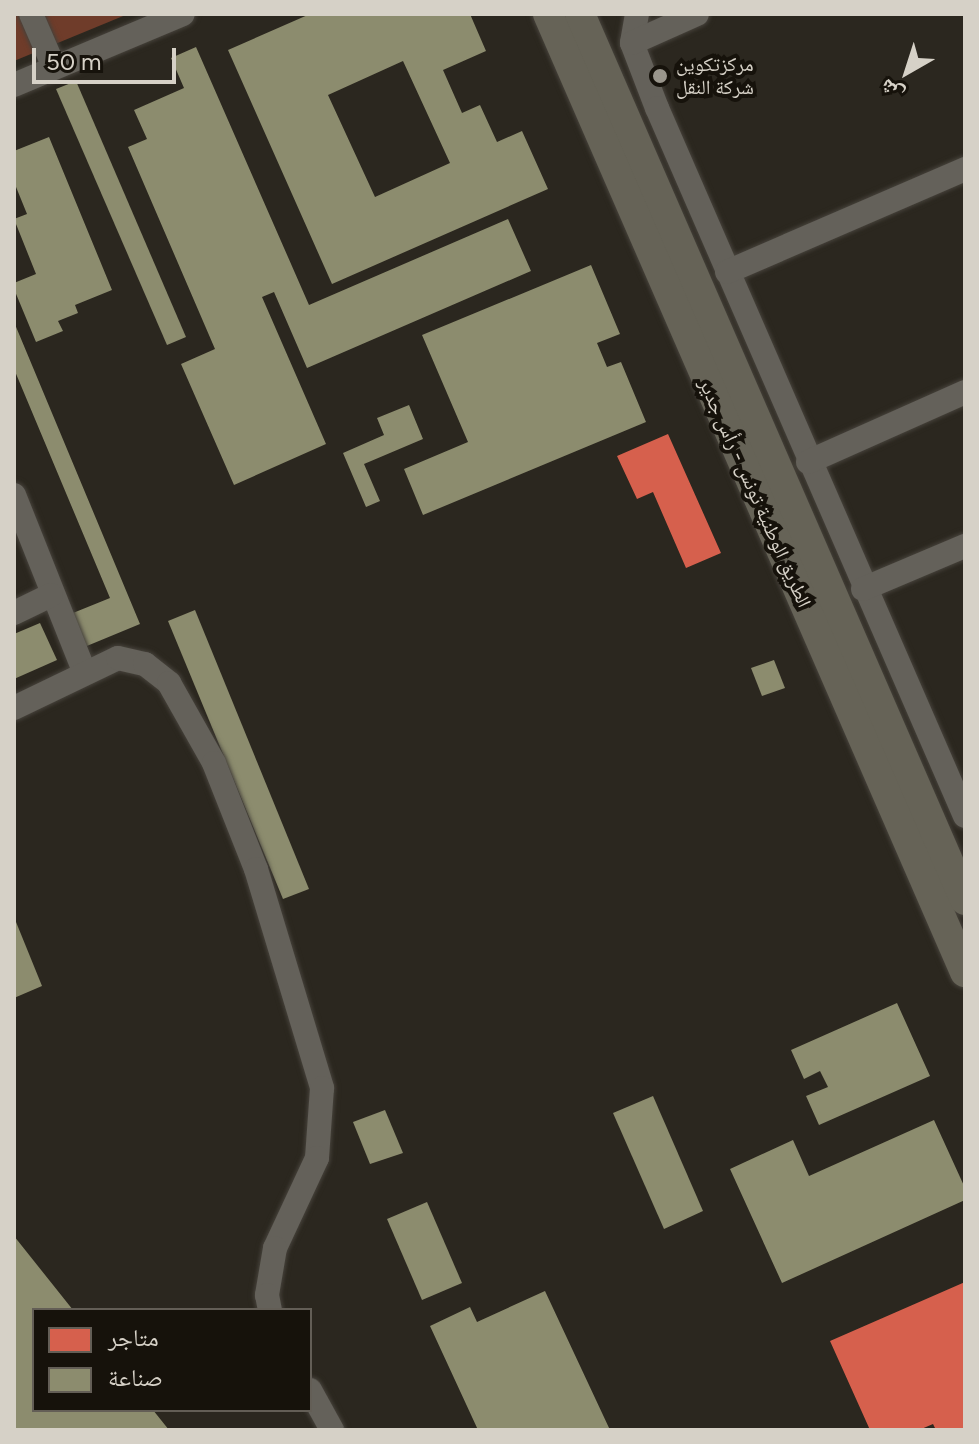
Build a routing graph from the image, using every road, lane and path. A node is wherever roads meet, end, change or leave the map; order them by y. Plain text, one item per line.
1 (31, 14) edge
2 (183, 14) edge
3 (548, 14) edge
4 (580, 14) edge
5 (637, 14) edge
6 (697, 14) edge
7 (632, 43) junction
8 (54, 67) junction
9 (14, 85) edge
10 (965, 169) edge
11 (727, 272) junction
12 (965, 392) edge
13 (808, 462) junction
14 (14, 495) edge
15 (965, 546) edge
16 (863, 589) junction
17 (51, 595) junction
18 (14, 613) edge
19 (84, 671) junction
20 (14, 708) edge
21 (965, 816) edge
22 (965, 900) edge
23 (965, 972) edge
24 (270, 1308) edge
25 (312, 1394) edge
26 (332, 1430) edge

1 - 8 street
2 - 8 street
3 - 23 main road, الطريق الوطنية تونس - رأس جدير
4 - 22 main road, الطريق الوطنية تونس - رأس جدير
5 - 7 street
6 - 7 street
7 - 11 street
8 - 9 street
10 - 11 street
11 - 13 street
12 - 13 street
13 - 16 street
14 - 17 street
15 - 16 street
16 - 21 street
17 - 18 street
17 - 19 street
19 - 20 street
19 - 24 street
25 - 26 street

